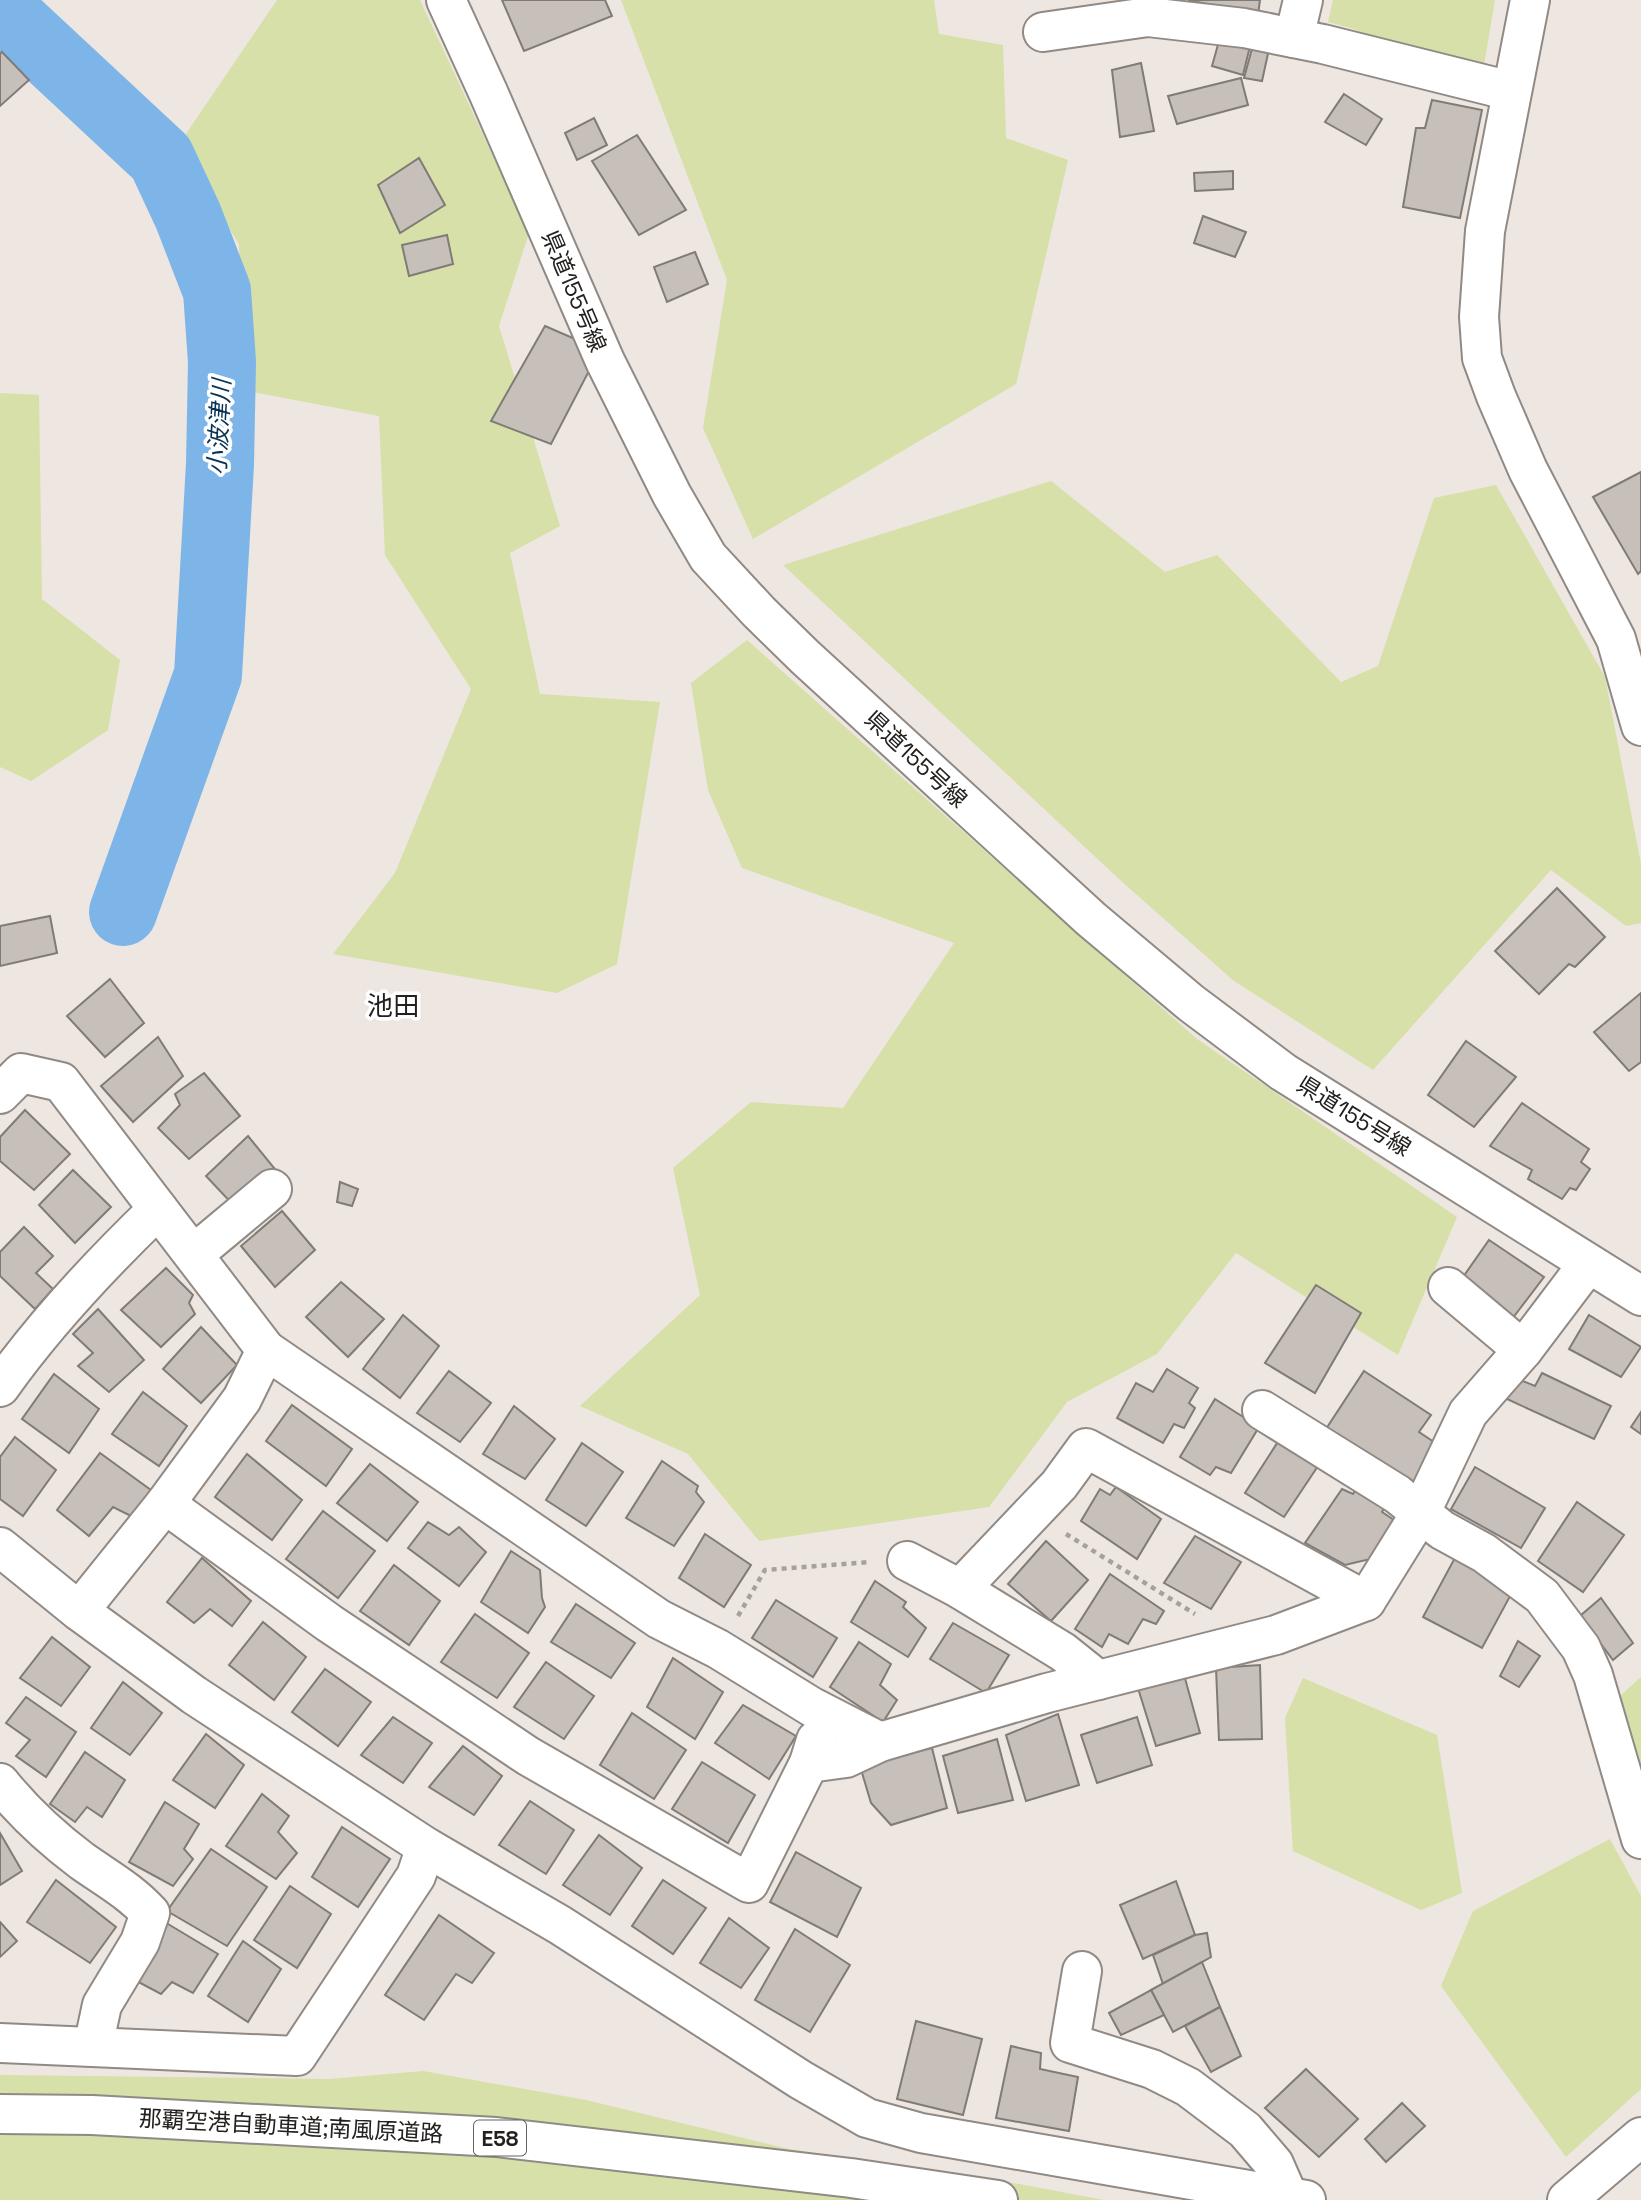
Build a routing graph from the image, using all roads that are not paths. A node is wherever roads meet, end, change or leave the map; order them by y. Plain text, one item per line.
1 (446, 0) edge
2 (1303, 0) edge
3 (1530, 0) edge
4 (1043, 32) dead end
5 (1294, 38) junction
6 (1511, 91) junction
7 (1641, 726) edge
8 (0, 1094) edge
9 (272, 1189) dead end
10 (158, 1209) junction
11 (194, 1254) junction
12 (1588, 1264) junction
13 (1448, 1287) dead end
14 (1641, 1296) edge
15 (266, 1350) junction
16 (1523, 1350) junction
17 (0, 1387) edge
18 (1262, 1410) dead end
19 (164, 1504) junction
20 (1420, 1514) junction
21 (0, 1547) edge
22 (907, 1561) road end
23 (960, 1589) junction
24 (1366, 1601) junction
25 (79, 1611) junction
26 (1028, 1632) junction
27 (1098, 1681) junction
28 (1025, 1700) junction
29 (824, 1713) junction
30 (880, 1741) junction
31 (809, 1763) junction
32 (0, 1783) edge
33 (1641, 1839) edge
34 (426, 1847) junction
35 (1082, 1971) dead end
36 (0, 2043) edge
37 (93, 2048) junction
38 (0, 2114) edge
39 (1641, 2137) edge
40 (1297, 2198) edge
41 (998, 2200) edge
42 (1567, 2200) edge

1 - 12 main road, 県道155号線
2 - 5 main road
3 - 6 main road
4 - 5 main road
5 - 6 main road
6 - 7 main road
8 - 10 main road
9 - 11 main road
10 - 11 main road
10 - 17 main road
11 - 15 main road
12 - 14 main road, 県道155号線
12 - 16 main road
13 - 16 main road
15 - 19 main road
15 - 29 main road
16 - 20 main road
18 - 20 main road
19 - 25 main road
19 - 31 main road
20 - 24 main road
20 - 33 main road
21 - 25 main road
22 - 23 main road
23 - 24 main road
23 - 26 main road
24 - 27 main road
25 - 34 main road
26 - 27 main road
26 - 28 main road
27 - 28 main road
28 - 30 main road
29 - 30 main road
29 - 31 main road
30 - 31 main road
32 - 37 main road
34 - 37 main road
34 - 40 main road
35 - 40 main road
36 - 37 main road
38 - 41 main road, 那覇空港自動車道;南風原道路 / E58
39 - 42 main road

